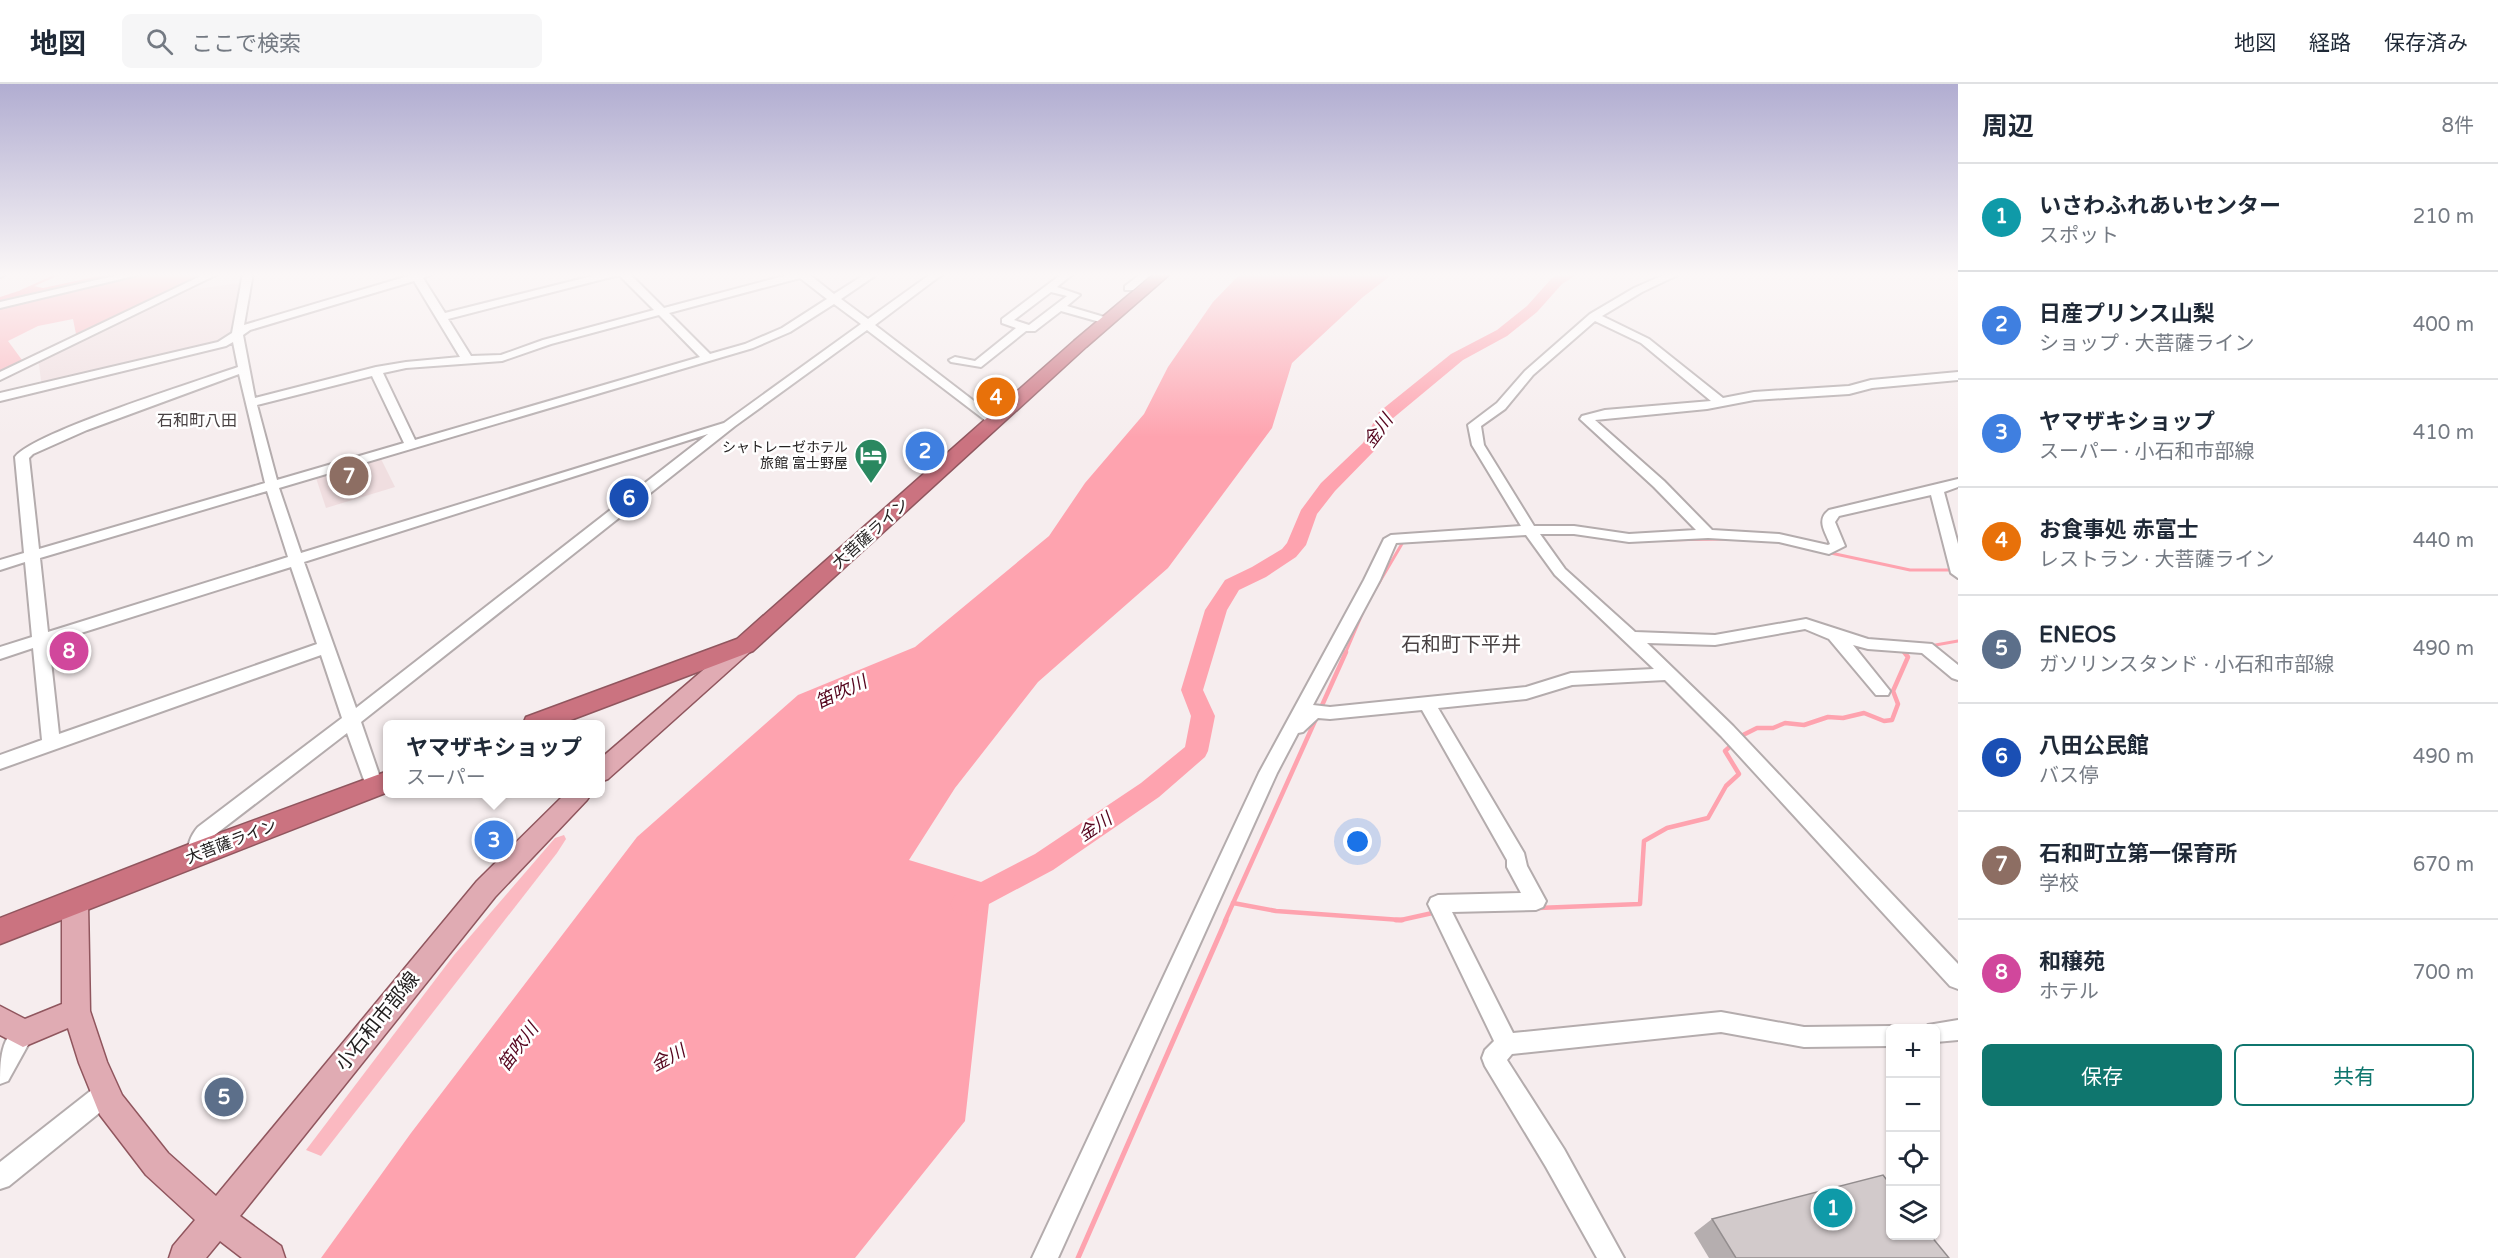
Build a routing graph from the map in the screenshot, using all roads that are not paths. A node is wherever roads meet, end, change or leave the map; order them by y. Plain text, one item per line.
1 (100, 328) edge
2 (238, 328) edge
3 (250, 328) edge
4 (449, 328) edge
5 (601, 328) edge
6 (678, 328) edge
7 (789, 328) edge
8 (863, 328) edge
9 (871, 328) edge
10 (1023, 328) edge
11 (1099, 328) edge
12 (1581, 328) edge
13 (1618, 328) edge
14 (237, 332) junction
15 (710, 359) junction
16 (468, 360) junction
17 (955, 360) dead end
18 (242, 369) junction
19 (376, 371) junction
20 (0, 376) edge
21 (1958, 376) edge
22 (0, 397) edge
23 (250, 403) junction
24 (1721, 403) junction
25 (994, 421) junction
26 (731, 423) junction
27 (411, 445) junction
28 (1958, 483) edge
29 (272, 486) junction
30 (1937, 490) junction
31 (1531, 532) junction
32 (1708, 534) junction
33 (33, 555) junction
34 (296, 560) junction
35 (0, 565) edge
36 (1958, 573) edge
37 (1835, 635) junction
38 (1631, 637) junction
39 (41, 640) junction
40 (746, 645) junction
41 (326, 647) junction
42 (0, 654) edge
43 (675, 671) junction
44 (1667, 674) junction
45 (1958, 674) edge
46 (694, 691) junction
47 (1882, 691) dead end
48 (1427, 703) junction
49 (352, 720) junction
50 (546, 720) edge
51 (1287, 735) junction
52 (51, 743) junction
53 (0, 762) edge
54 (605, 769) edge
55 (381, 784) edge
56 (575, 798) edge
57 (197, 853) junction
58 (75, 902) junction
59 (0, 932) edge
60 (1958, 979) edge
61 (76, 1011) junction
62 (12, 1026) edge
63 (1958, 1029) edge
64 (1940, 1031) edge
65 (1886, 1036) edge
66 (1507, 1044) junction
67 (0, 1073) edge
68 (106, 1093) junction
69 (0, 1177) edge
70 (218, 1219) junction
71 (264, 1254) edge
72 (185, 1258) edge
73 (1045, 1258) edge
74 (1611, 1258) edge

1 - 20 street
2 - 14 street
3 - 14 street
4 - 16 street
5 - 16 street
6 - 15 street
7 - 15 street
8 - 26 street
9 - 25 street
10 - 17 street
11 - 25 highway, 大菩薩ライン
12 - 31 street
13 - 24 street
14 - 18 street
14 - 22 street
15 - 27 street
16 - 19 street
18 - 23 street
18 - 33 street
19 - 23 street
19 - 27 street
21 - 24 street
23 - 29 street
24 - 32 street
25 - 40 highway, 大菩薩ライン
26 - 34 street
26 - 49 street
27 - 29 street
28 - 30 street
29 - 33 street
29 - 34 street
30 - 32 street
30 - 36 street
31 - 32 street
31 - 38 street
31 - 51 street
33 - 35 street
33 - 39 street
34 - 39 street
34 - 41 street
37 - 38 street
37 - 45 street
37 - 47 street
38 - 44 street
39 - 42 street
39 - 52 street
40 - 43 highway, 大菩薩ライン
40 - 46 main road
41 - 49 street
41 - 52 street
43 - 46 main road
43 - 50 highway, 大菩薩ライン
44 - 48 street
44 - 60 street
46 - 54 main road
48 - 51 street
48 - 66 street
49 - 55 street
49 - 57 street
51 - 73 street
52 - 53 street
55 - 57 highway, 大菩薩ライン
56 - 70 main road, 小石和市部線
57 - 58 highway, 大菩薩ライン
58 - 59 highway, 大菩薩ライン
58 - 61 main road
61 - 62 main road
61 - 68 main road
62 - 67 street
63 - 64 street
65 - 66 street
66 - 74 street
68 - 69 street
68 - 70 main road
70 - 71 main road
70 - 72 main road, 小石和市部線

